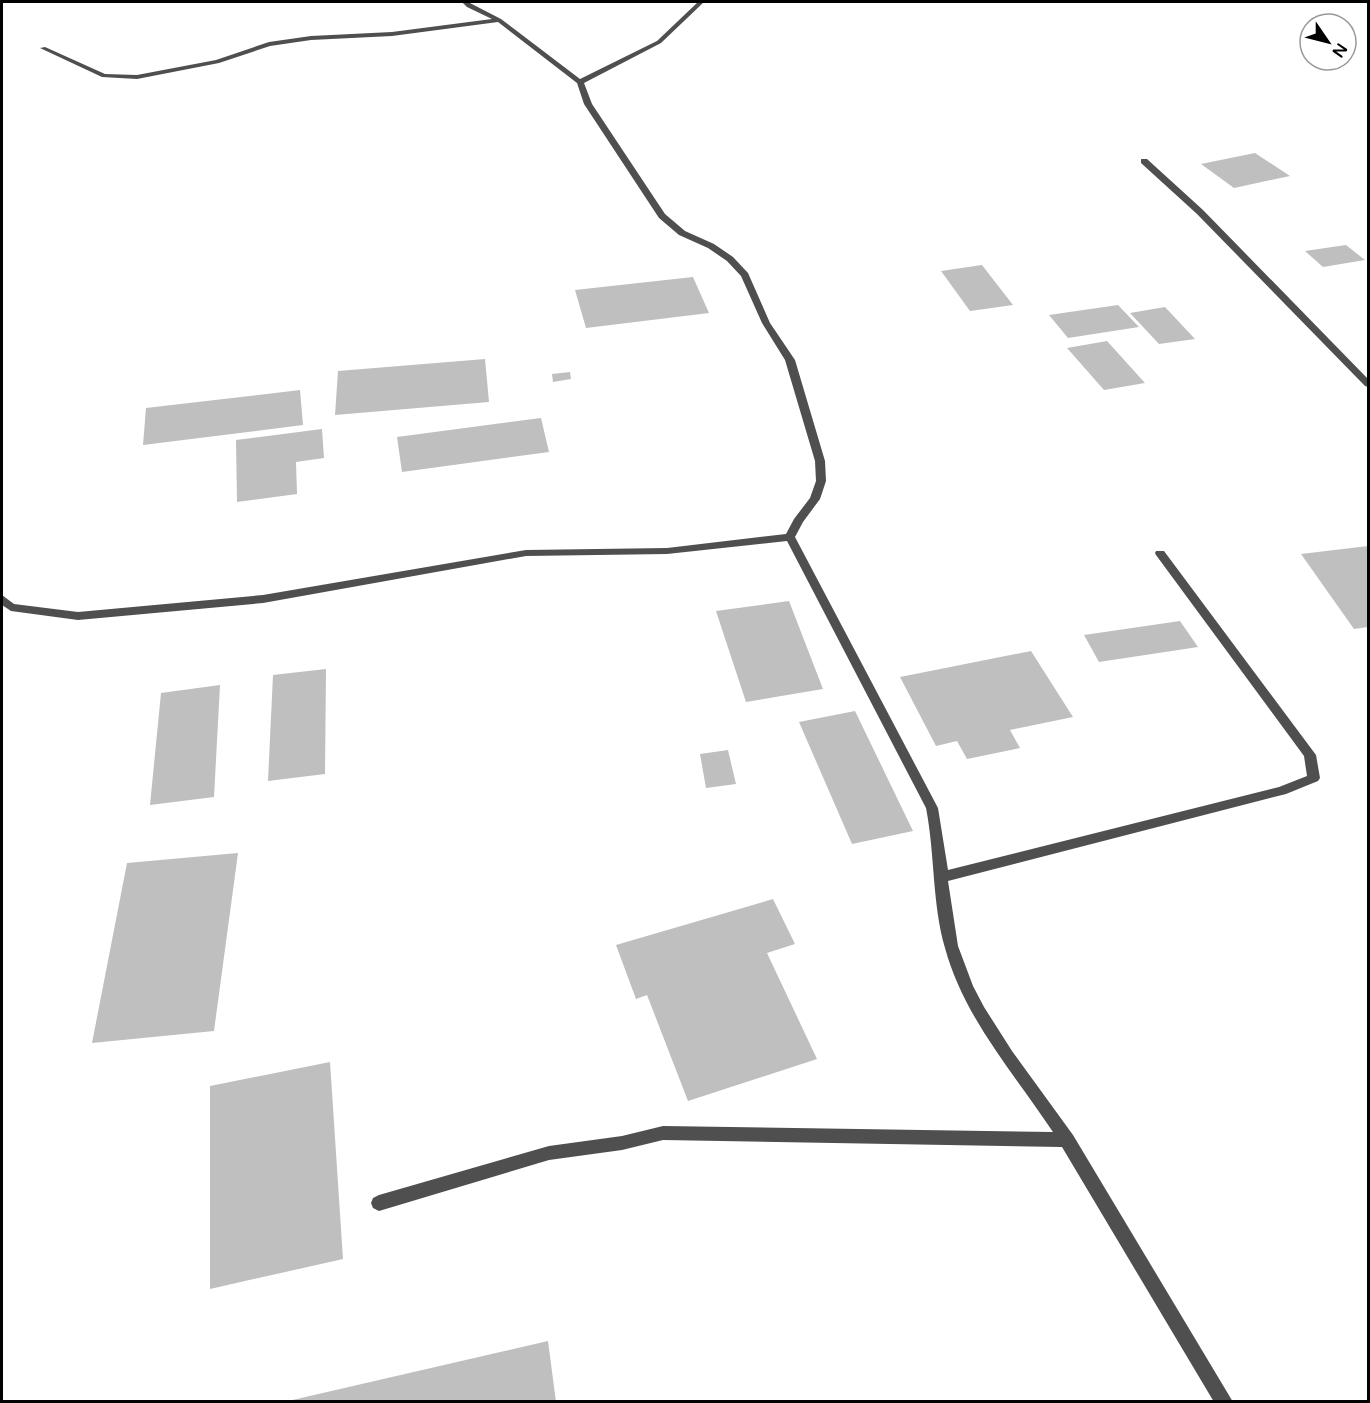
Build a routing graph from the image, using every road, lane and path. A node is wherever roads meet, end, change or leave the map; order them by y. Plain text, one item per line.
1 (465, 2) edge
2 (701, 2) edge
3 (499, 20) junction
4 (43, 48) dead end
5 (580, 82) junction
6 (1144, 160) dead end
7 (1368, 384) edge
8 (790, 537) junction
9 (1160, 553) dead end
10 (2, 599) edge
11 (942, 877) junction
12 (1067, 1140) junction
13 (380, 1203) dead end
14 (1224, 1401) edge

1 - 3 street
2 - 5 street
3 - 4 street
3 - 5 street
5 - 8 street
6 - 7 street
8 - 10 street
8 - 11 street
9 - 11 street
11 - 12 street
12 - 13 street
12 - 14 street

